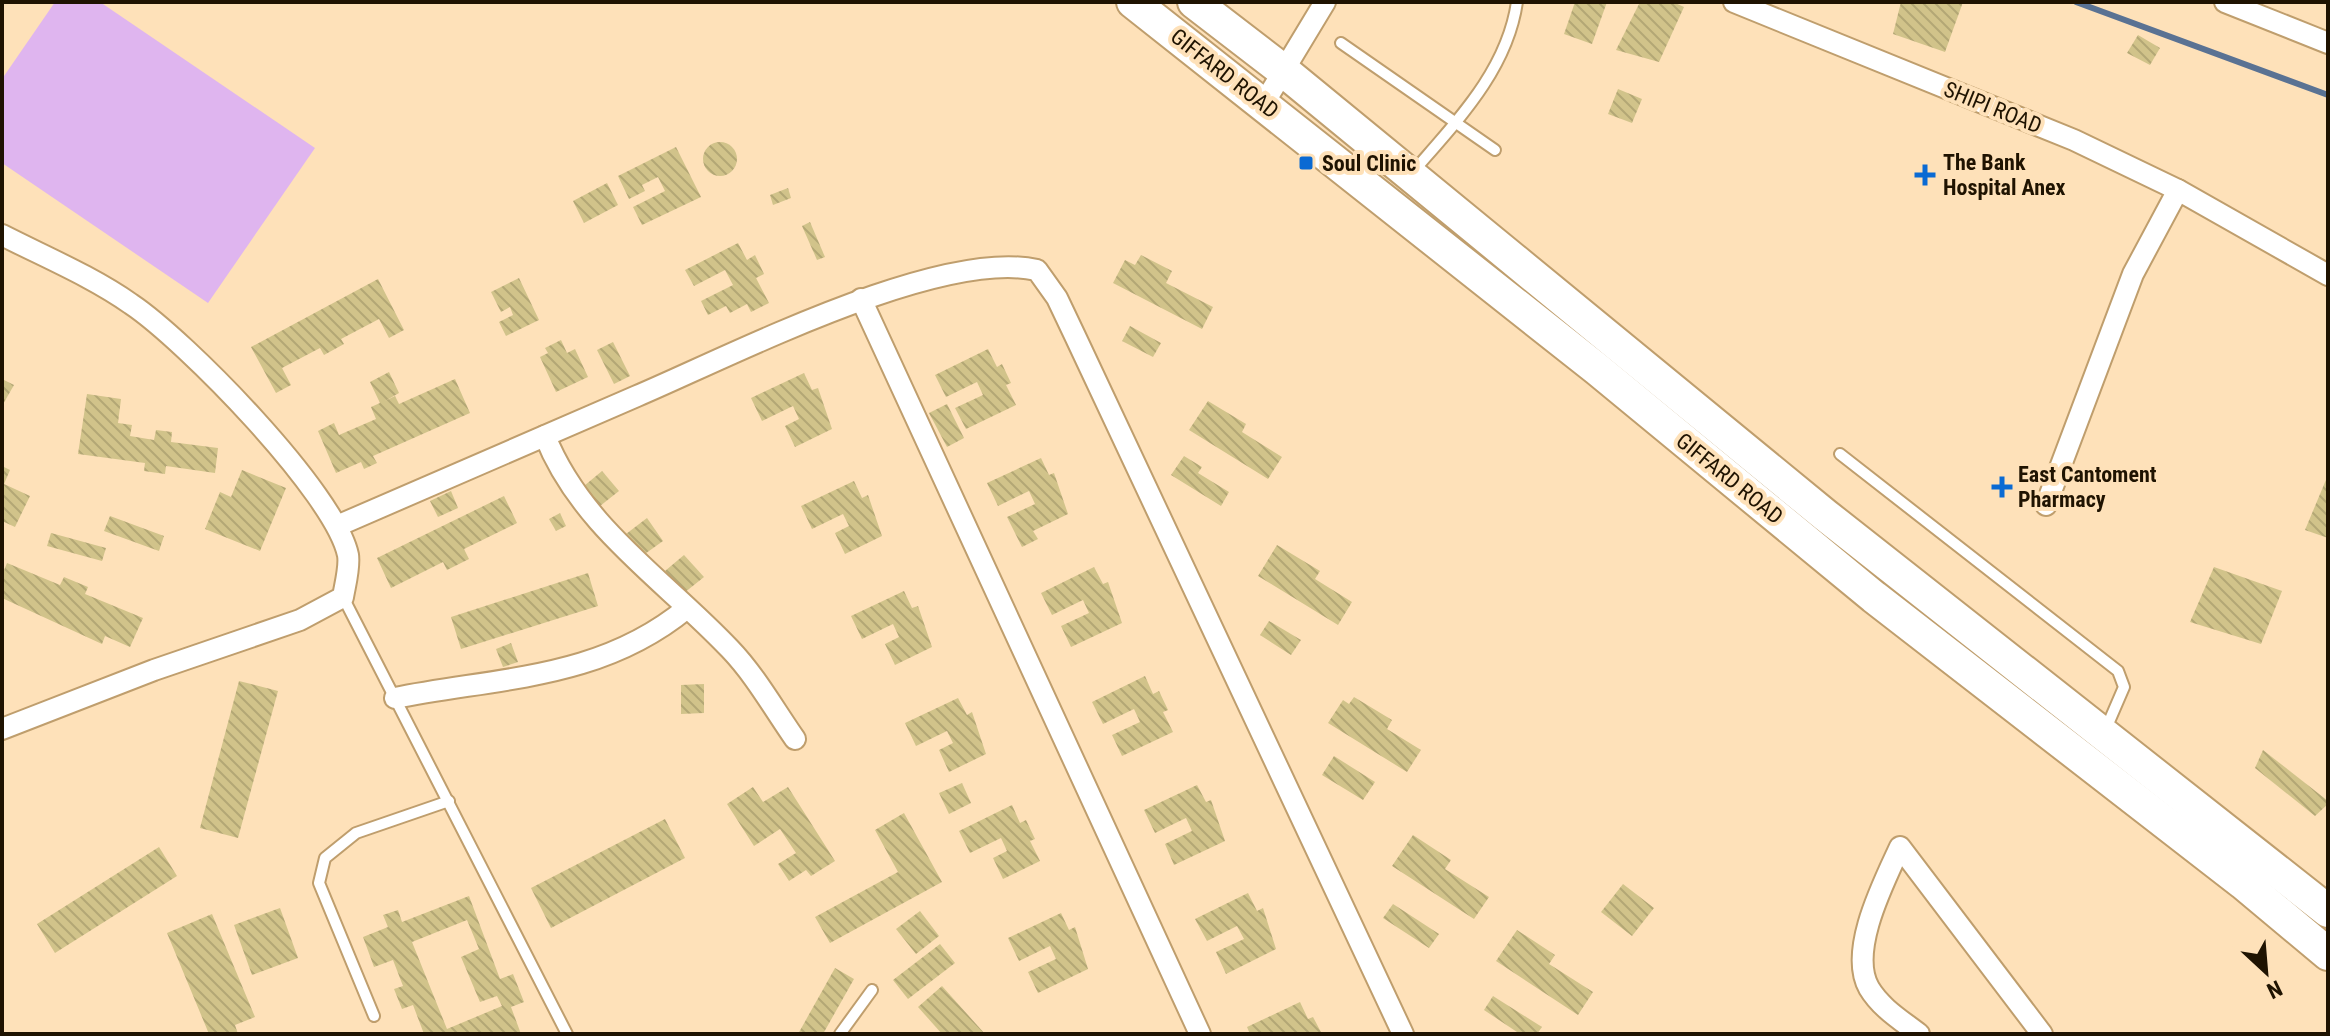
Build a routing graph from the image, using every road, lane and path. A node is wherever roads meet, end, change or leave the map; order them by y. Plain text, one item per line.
1 (1133, 2) edge
2 (1194, 2) edge
3 (1517, 2) edge
4 (1734, 2) edge
5 (2225, 2) edge
6 (1322, 3) edge
7 (1341, 43) dead end
8 (2328, 43) edge
9 (1285, 72) junction
10 (1264, 103) junction
11 (1455, 123) junction
12 (1495, 150) dead end
13 (1410, 174) junction
14 (2178, 190) junction
15 (2, 235) edge
16 (2328, 275) edge
17 (861, 299) junction
18 (545, 436) junction
19 (1840, 454) dead end
20 (2046, 505) dead end
21 (337, 526) junction
22 (343, 597) junction
23 (687, 608) junction
24 (395, 698) junction
25 (2, 729) edge
26 (2104, 733) junction
27 (795, 739) dead end
28 (449, 801) junction
29 (2328, 911) edge
30 (2328, 954) edge
31 (872, 990) dead end
32 (374, 1016) dead end
33 (567, 1034) edge
34 (840, 1034) edge
35 (1200, 1034) edge
36 (1403, 1034) edge
37 (1919, 1034) edge
38 (2042, 1034) edge

1 - 10 main road, GIFFARD ROAD
2 - 9 main road, GIFFARD ROAD
3 - 11 lane
4 - 14 street, SHIPI ROAD
5 - 8 street
6 - 9 street
7 - 11 lane
9 - 10 street
9 - 13 main road, GIFFARD ROAD
10 - 30 main road, GIFFARD ROAD
11 - 12 lane
11 - 13 lane
13 - 26 main road, GIFFARD ROAD
14 - 16 street, SHIPI ROAD
14 - 20 street
15 - 21 street
17 - 18 street
17 - 35 street
17 - 36 street
18 - 21 street
18 - 23 street
19 - 26 lane
21 - 22 street
22 - 24 lane
22 - 25 street
23 - 24 street
23 - 27 street
24 - 28 lane
26 - 29 main road, GIFFARD ROAD
28 - 32 lane
28 - 33 lane
31 - 34 lane
37 - 38 street

